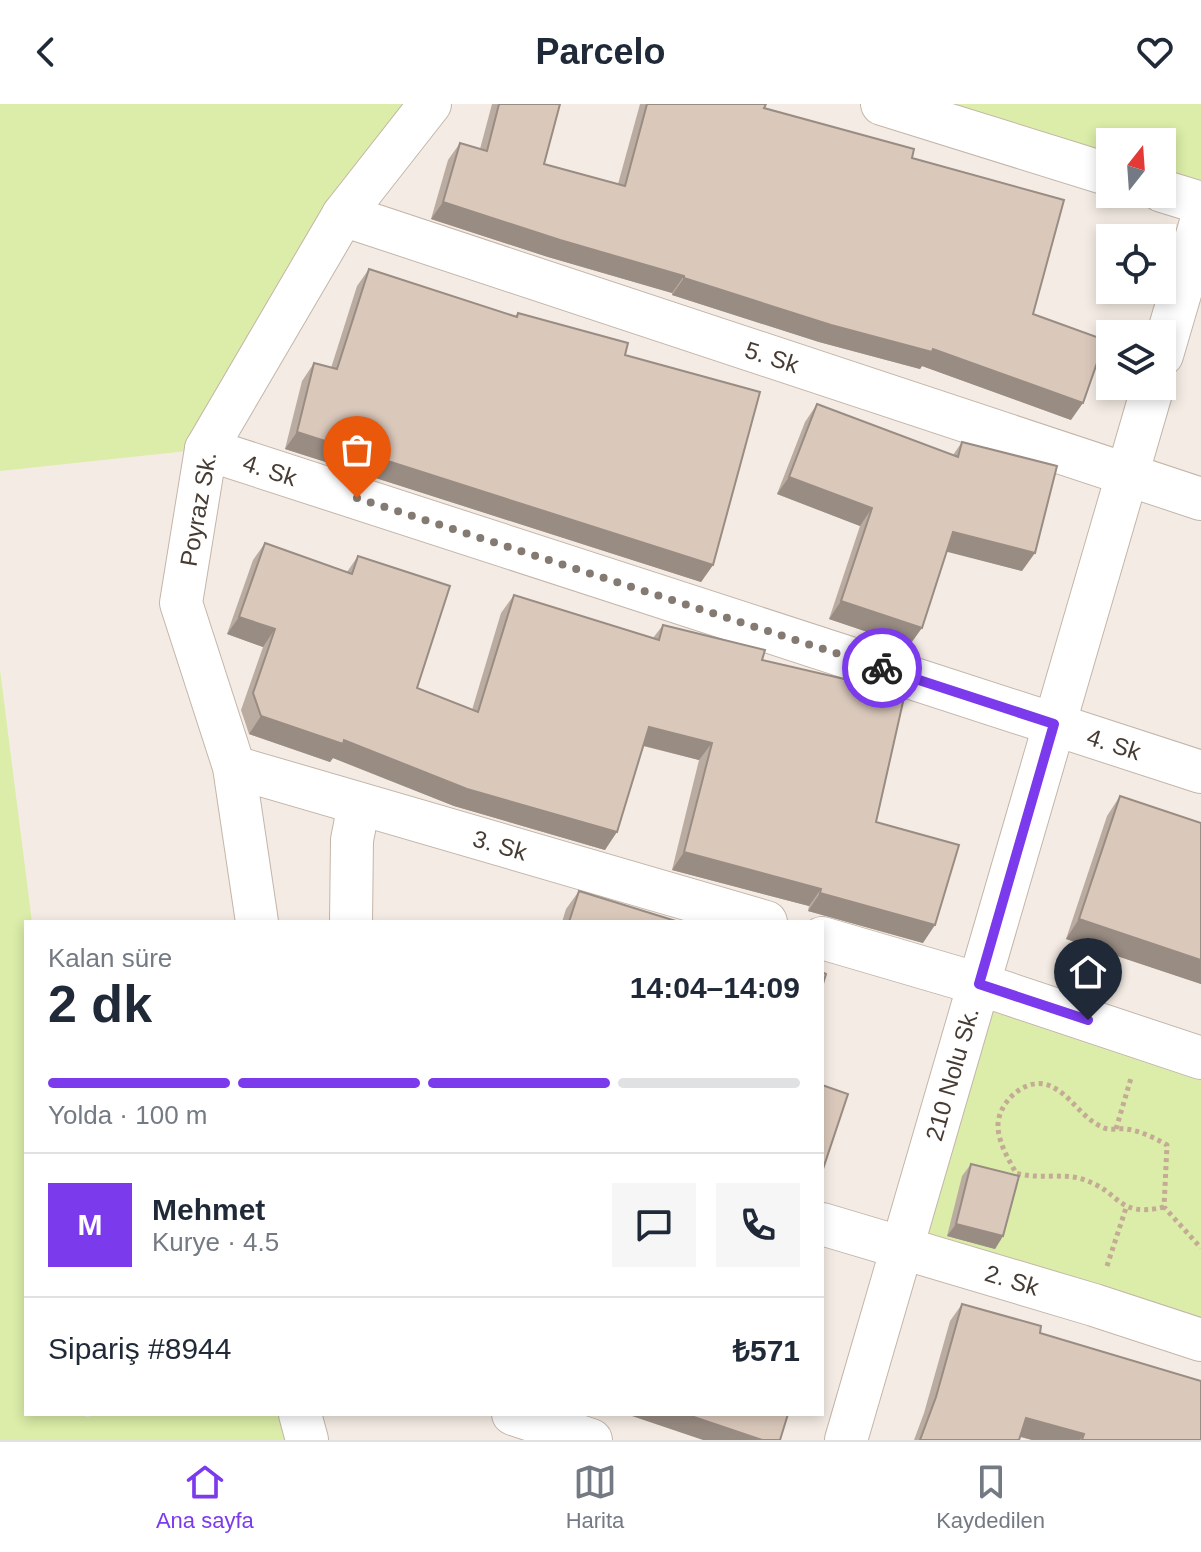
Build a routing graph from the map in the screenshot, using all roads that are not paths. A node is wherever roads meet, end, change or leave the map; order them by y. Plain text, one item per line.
1 (430, 104) edge
2 (882, 104) edge
3 (1096, 171) edge
4 (1176, 195) edge
5 (1201, 203) edge
6 (343, 215) junction
7 (1201, 222) edge
8 (1172, 320) edge
9 (1149, 400) edge
10 (206, 449) junction
11 (1127, 475) junction
12 (1201, 499) edge
13 (1054, 724) junction
14 (234, 767) junction
15 (1201, 772) edge
16 (359, 804) junction
17 (257, 920) edge
18 (351, 920) edge
19 (759, 920) edge
20 (824, 939) edge
21 (979, 984) junction
22 (1201, 1058) edge
23 (824, 1225) edge
24 (902, 1248) junction
25 (1201, 1340) edge
26 (301, 1416) edge
27 (519, 1416) edge
28 (307, 1440) edge
29 (591, 1440) edge
30 (846, 1440) edge

1 - 6 street, Poyraz Sk.
2 - 3 street
4 - 5 street
6 - 10 street, Poyraz Sk.
6 - 11 street, 5. Sk
7 - 8 street
9 - 11 street, 210 Nolu Sk.
10 - 13 street, 4. Sk
10 - 14 street, Poyraz Sk.
11 - 12 street, 5. Sk
11 - 13 street, 210 Nolu Sk.
13 - 15 street, 4. Sk
13 - 21 street, 210 Nolu Sk.
14 - 16 street, 3. Sk
14 - 17 street, Poyraz Sk.
16 - 18 street
16 - 19 street, 3. Sk
20 - 21 street
21 - 22 street
21 - 24 street, 210 Nolu Sk.
23 - 24 street, 2. Sk
24 - 25 street, 2. Sk
24 - 30 street, 210 Nolu Sk.
26 - 28 street
27 - 29 street

